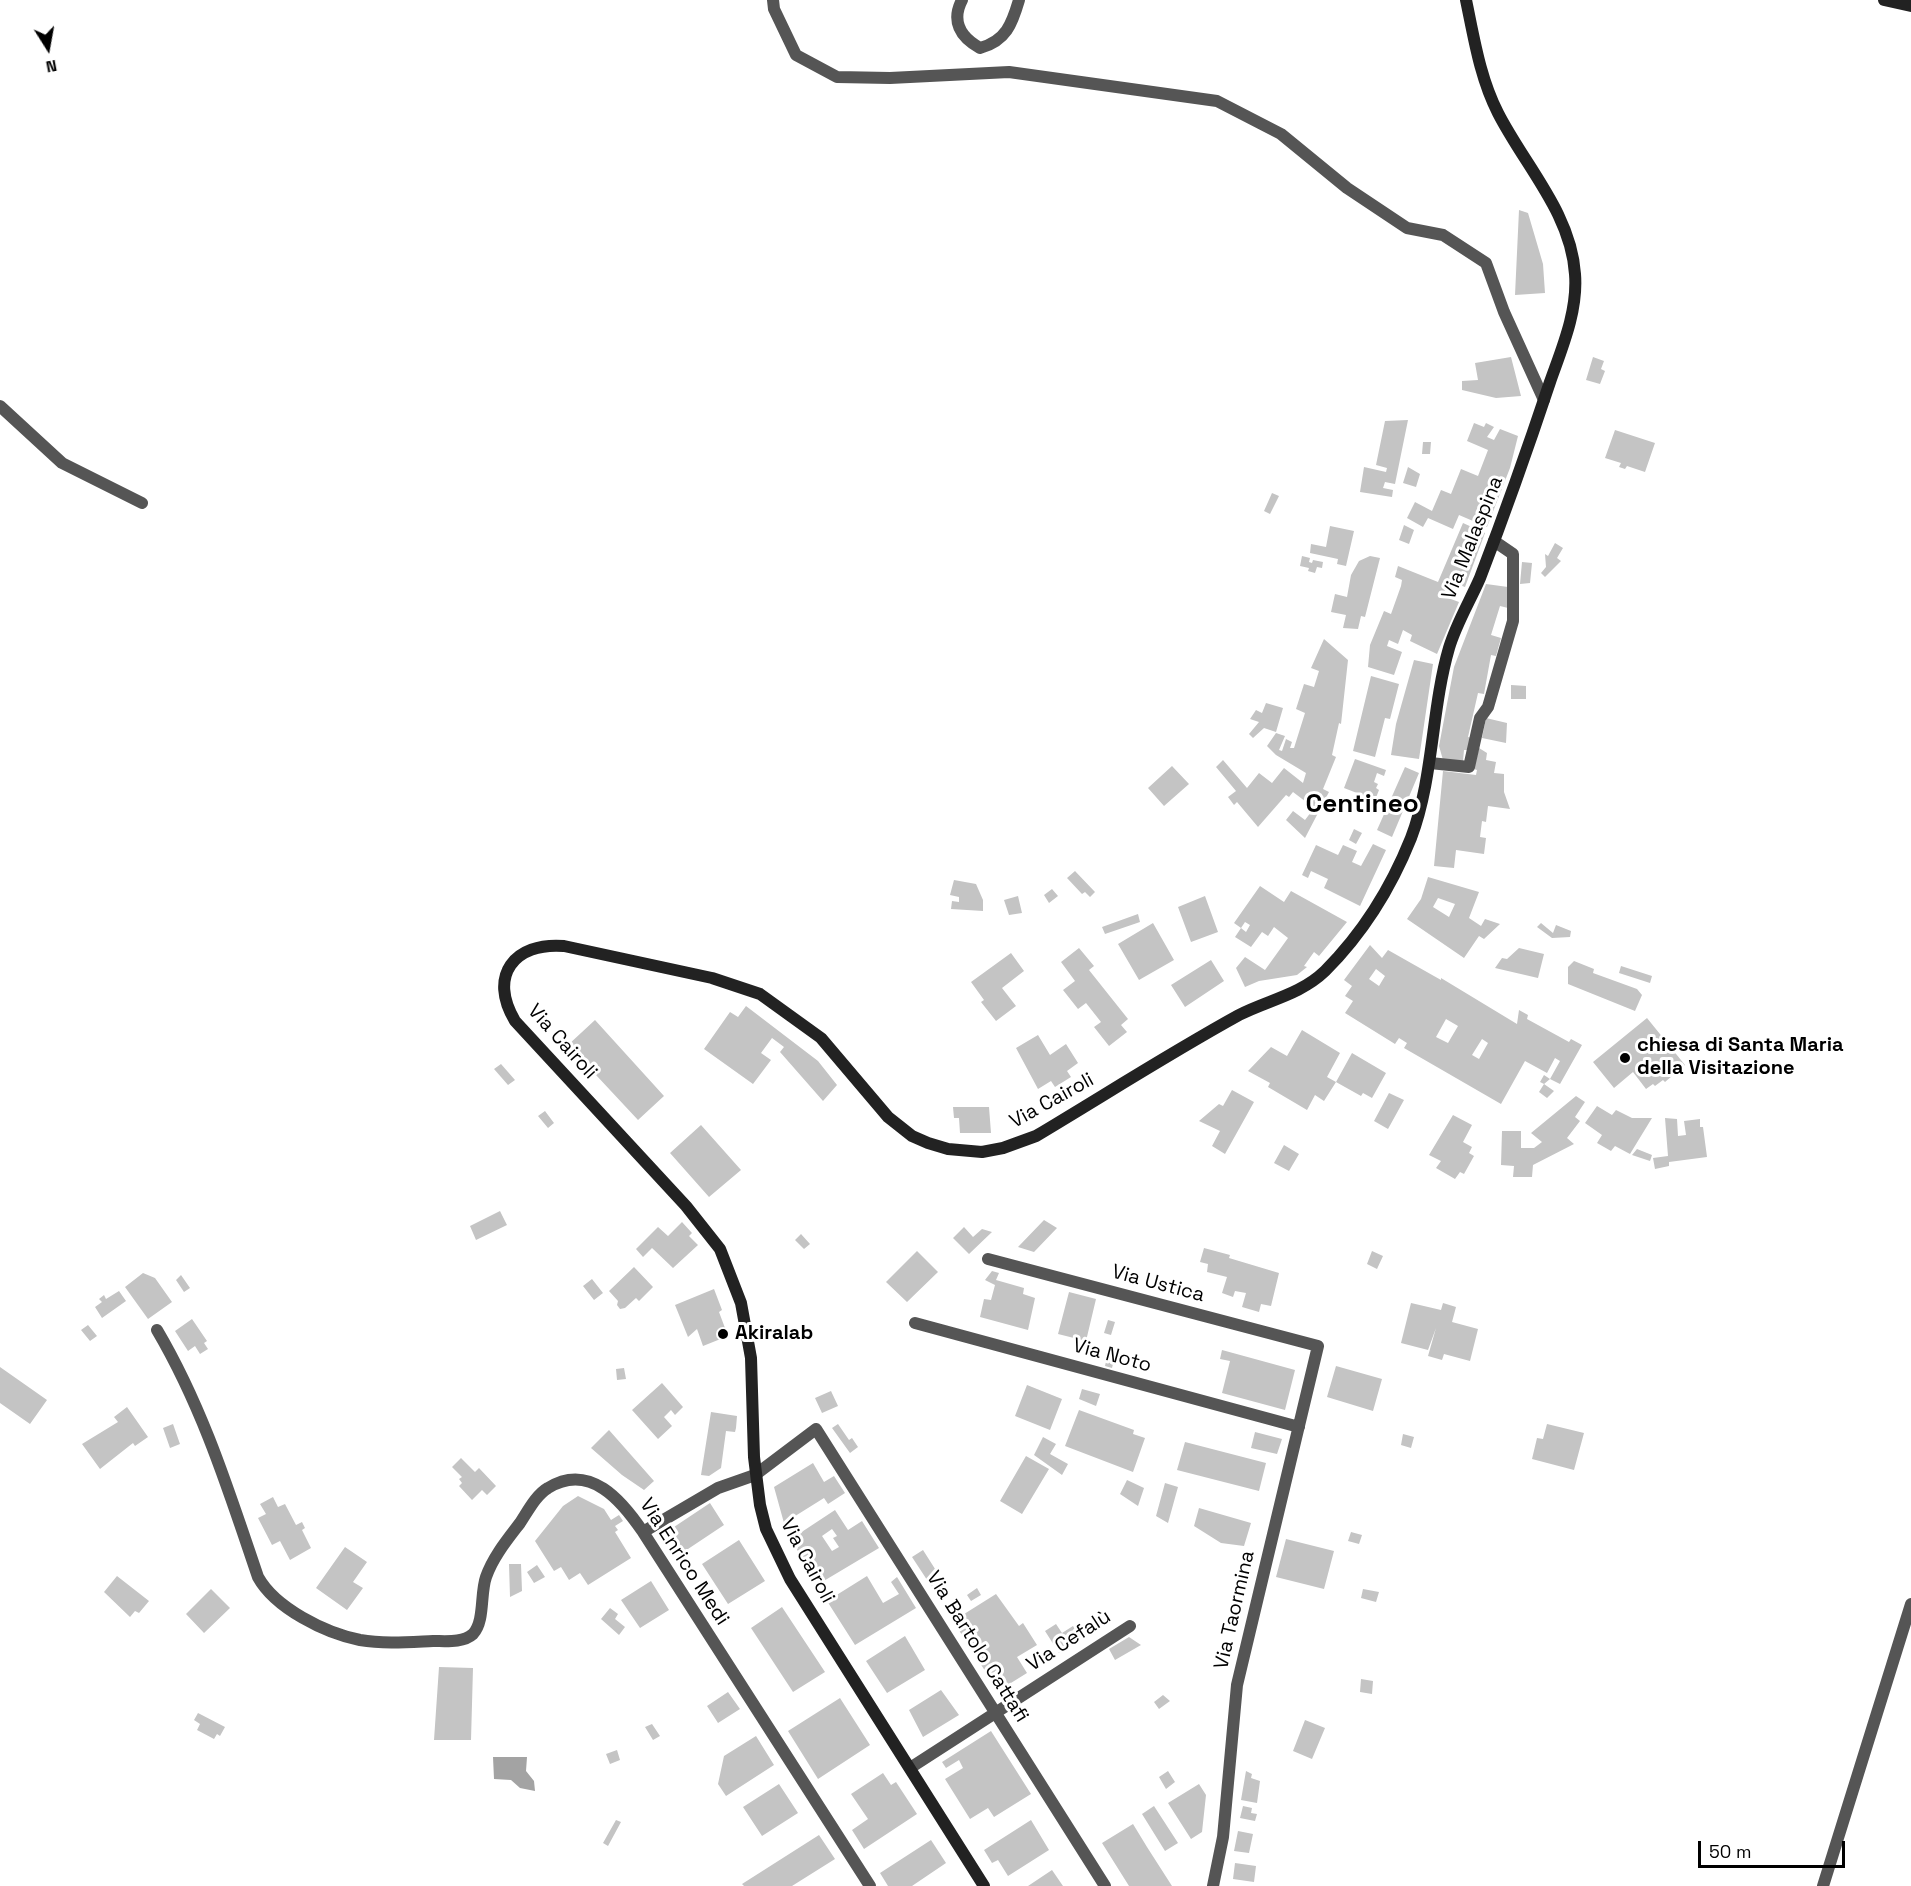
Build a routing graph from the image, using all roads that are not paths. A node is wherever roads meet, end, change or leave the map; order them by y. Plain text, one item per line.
1 (773, 0) edge
2 (962, 0) edge
3 (1019, 0) edge
4 (1466, 0) edge
5 (1884, 0) edge
6 (1911, 6) edge
7 (1544, 400) junction
8 (0, 406) edge
9 (142, 503) dead end
10 (1494, 541) junction
11 (1430, 763) junction
12 (1370, 919) joint
13 (988, 1259) dead end
14 (915, 1323) dead end
15 (157, 1330) dead end
16 (1318, 1347) joint
17 (1299, 1427) junction
18 (755, 1476) junction
19 (644, 1532) junction
20 (1911, 1604) edge
21 (1130, 1626) dead end
22 (996, 1713) junction
23 (910, 1768) junction
24 (870, 1886) edge
25 (984, 1886) edge
26 (1106, 1886) edge
27 (1213, 1886) edge
28 (1823, 1886) edge

1 - 7 street
2 - 3 street
4 - 7 street, Via Malaspina
5 - 6 street
7 - 10 street, Via Malaspina
8 - 9 street
10 - 11 street, Via Malaspina
10 - 11 street
11 - 12 street, Via Malaspina
12 - 18 street, Via Cairoli
13 - 16 street, Via Ustica
14 - 17 street, Via Noto
15 - 19 street, Via Enrico Medi
16 - 17 street, Via Taormina
17 - 27 street, Via Taormina
18 - 19 street
18 - 22 street, Via Bartolo Cattafi
18 - 23 street, Via Cairoli
19 - 24 street, Via Enrico Medi
20 - 28 street
21 - 22 street, Via Cefalù
22 - 23 street, Via Cefalù
22 - 26 street, Via Bartolo Cattafi
23 - 25 street, Via Cairoli

